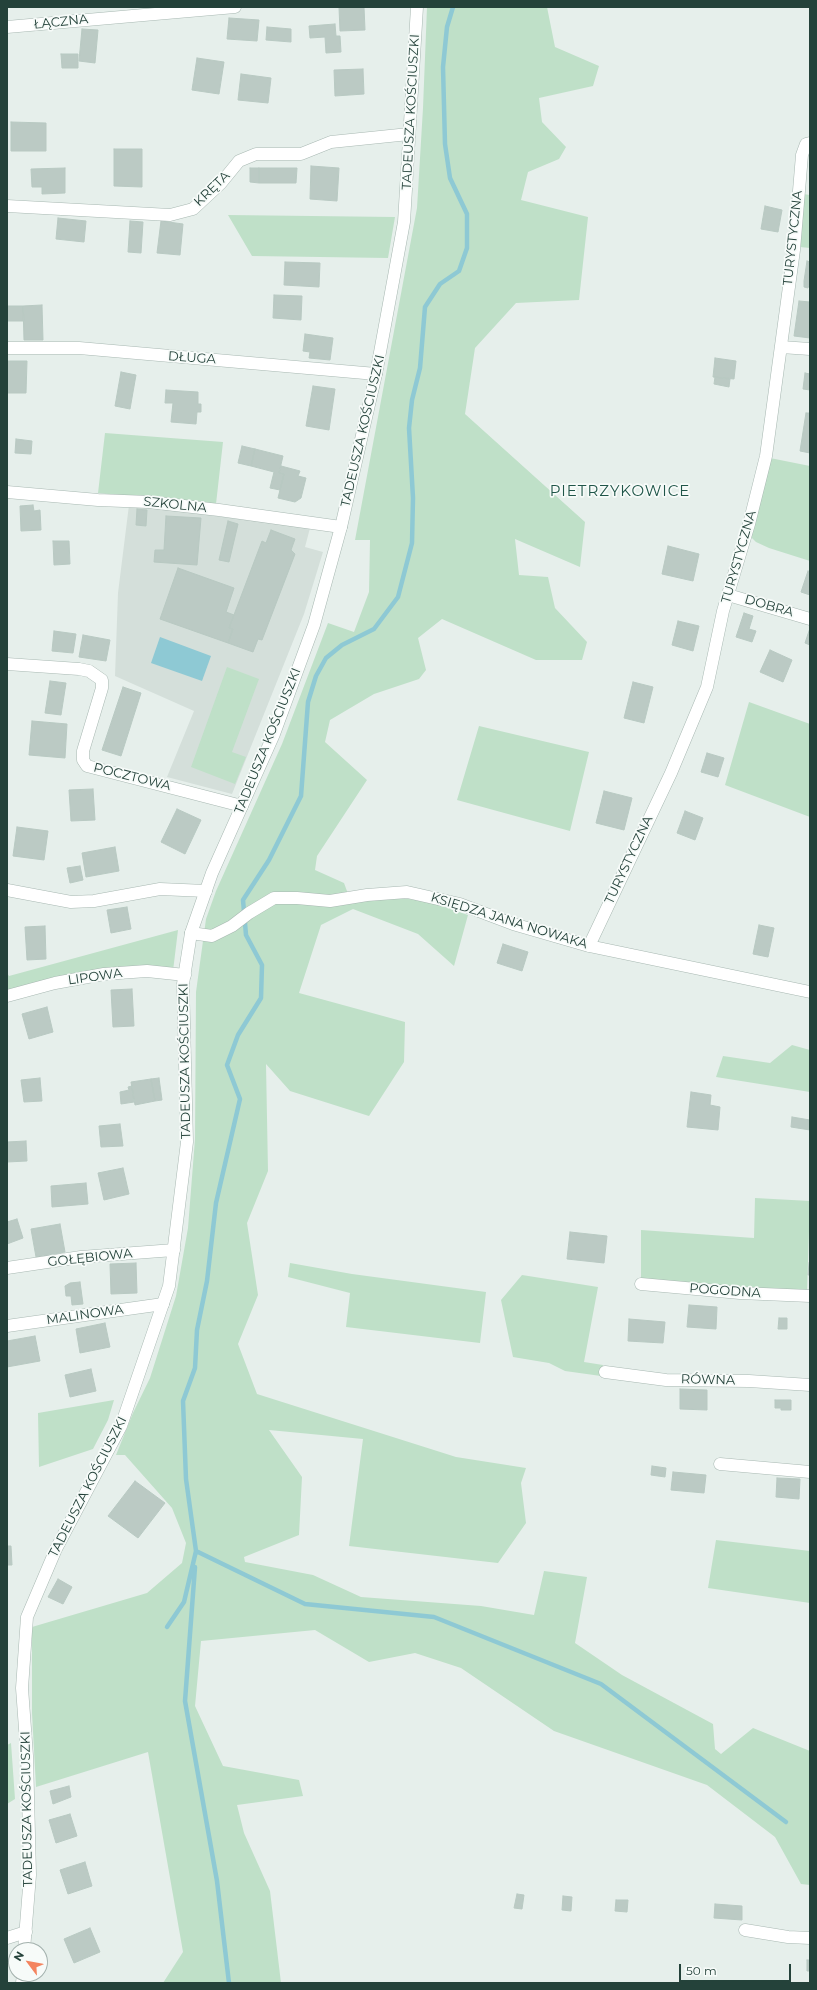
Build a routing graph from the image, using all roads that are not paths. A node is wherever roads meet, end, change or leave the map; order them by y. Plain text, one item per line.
1 (236, 7) edge
2 (417, 7) edge
3 (7, 27) edge
4 (409, 134) junction
5 (808, 144) edge
6 (7, 206) edge
7 (781, 347) junction
8 (7, 348) edge
9 (810, 349) edge
10 (376, 374) junction
11 (7, 492) edge
12 (341, 527) junction
13 (728, 595) junction
14 (810, 619) edge
15 (7, 664) edge
16 (242, 806) junction
17 (7, 890) edge
18 (206, 891) junction
19 (191, 933) junction
20 (589, 946) junction
21 (185, 974) junction
22 (810, 992) edge
23 (7, 996) edge
24 (174, 1250) junction
25 (7, 1268) edge
26 (641, 1284) dead end
27 (810, 1296) edge
28 (163, 1304) junction
29 (7, 1326) edge
30 (605, 1372) dead end
31 (810, 1386) edge
32 (720, 1464) dead end
33 (810, 1472) edge
34 (745, 1930) dead end
35 (26, 1932) junction
36 (7, 1938) edge
37 (810, 1938) edge
38 (25, 1942) edge

1 - 3 street, ŁĄCZNA
2 - 4 street, TADEUSZA KOŚCIUSZKI
4 - 6 street, KRĘTA
4 - 10 street, TADEUSZA KOŚCIUSZKI
5 - 7 street, TURYSTYCZNA
7 - 9 street
7 - 13 street, TURYSTYCZNA
8 - 10 street, DŁUGA
10 - 12 street, TADEUSZA KOŚCIUSZKI
11 - 12 street, SZKOLNA
12 - 16 street, TADEUSZA KOŚCIUSZKI
13 - 14 street, DOBRA
13 - 20 street, TURYSTYCZNA
15 - 16 street, POCZTOWA
16 - 18 street, TADEUSZA KOŚCIUSZKI
17 - 18 street
18 - 19 street, TADEUSZA KOŚCIUSZKI
19 - 20 street, KSIĘDZA JANA NOWAKA
19 - 21 street, TADEUSZA KOŚCIUSZKI
20 - 22 street, KSIĘDZA JANA NOWAKA
21 - 23 street, LIPOWA
21 - 24 street, TADEUSZA KOŚCIUSZKI
24 - 25 street, GOŁĘBIOWA
24 - 28 street, TADEUSZA KOŚCIUSZKI
26 - 27 street, POGODNA
28 - 29 street, MALINOWA
28 - 35 street, TADEUSZA KOŚCIUSZKI
30 - 31 street, RÓWNA
32 - 33 street
34 - 37 street
35 - 36 street
35 - 38 street, TADEUSZA KOŚCIUSZKI

